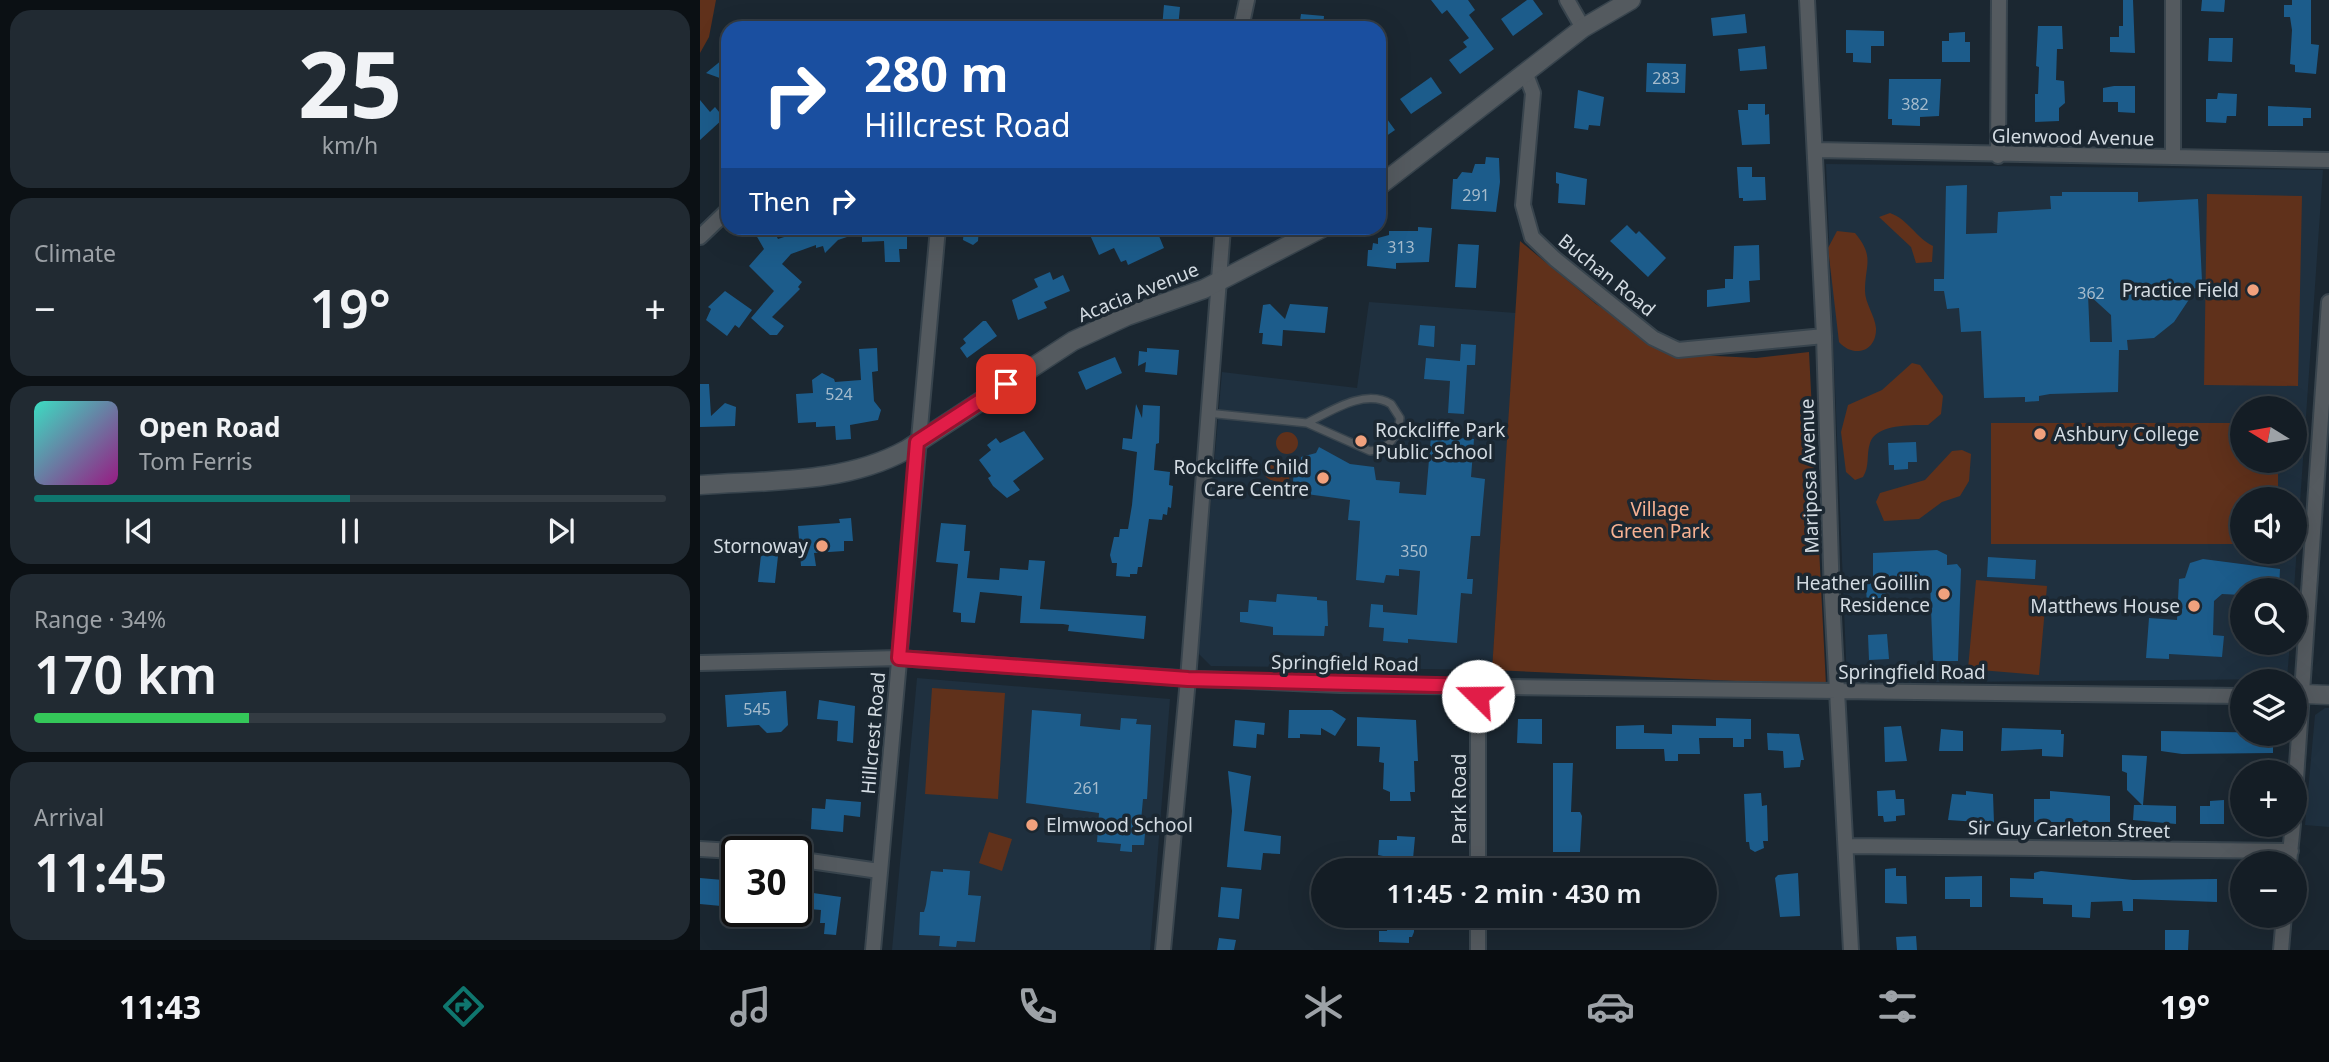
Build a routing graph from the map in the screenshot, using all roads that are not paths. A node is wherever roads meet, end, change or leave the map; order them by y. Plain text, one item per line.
1 (1247, 0) edge
2 (1567, 0) edge
3 (1632, 0) edge
4 (1807, 0) edge
5 (1999, 0) edge
6 (2173, 0) edge
7 (1242, 21) edge
8 (1583, 28) junction
9 (1524, 72) junction
10 (1816, 150) junction
11 (1998, 156) junction
12 (2173, 157) junction
13 (2329, 160) edge
14 (1386, 180) edge
15 (721, 217) edge
16 (936, 235) edge
17 (1222, 235) edge
18 (1308, 235) edge
19 (700, 237) edge
20 (1218, 281) junction
21 (2329, 302) edge
22 (1824, 335) junction
23 (1207, 413) junction
24 (1307, 424) junction
25 (2325, 430) edge
26 (917, 442) junction
27 (2324, 451) edge
28 (700, 485) edge
29 (899, 658) junction
30 (700, 663) edge
31 (2302, 669) edge
32 (1188, 679) junction
33 (1478, 686) junction
34 (1839, 692) junction
35 (2307, 695) edge
36 (2329, 695) edge
37 (2230, 696) edge
38 (1847, 846) junction
39 (700, 849) edge
40 (721, 850) edge
41 (2230, 856) edge
42 (1478, 858) edge
43 (812, 861) edge
44 (879, 871) junction
45 (1478, 928) edge
46 (2283, 928) edge
47 (873, 950) edge
48 (1163, 950) edge
49 (1478, 950) edge
50 (1851, 950) edge
51 (2281, 950) edge

1 - 7 street
2 - 8 street
3 - 8 street
4 - 10 street, Mariposa Avenue
5 - 11 street
6 - 12 street
8 - 9 street
9 - 14 street
9 - 22 street, Buchan Road
10 - 11 street, Glenwood Avenue
10 - 22 street, Mariposa Avenue
11 - 12 street, Glenwood Avenue
12 - 13 street, Glenwood Avenue
15 - 19 street
16 - 26 street, Hillcrest Road
17 - 20 street
18 - 20 street, Acacia Avenue
20 - 23 street
20 - 26 street, Acacia Avenue
21 - 25 street
22 - 34 street, Mariposa Avenue
23 - 24 lane
23 - 32 street
24 - 24 lane
25 - 27 street
26 - 28 street, Acacia Avenue
26 - 29 street, Hillcrest Road
27 - 31 street
29 - 30 street, Springfield Road
29 - 32 street, Springfield Road
29 - 44 street, Hillcrest Road
32 - 33 street, Springfield Road
32 - 48 street
33 - 34 street, Springfield Road
33 - 42 street, Park Road
34 - 37 street, Springfield Road
34 - 38 street, Mariposa Avenue
35 - 36 street
38 - 41 street, Sir Guy Carleton Street
38 - 50 street, Mariposa Avenue
39 - 40 street
43 - 44 street
44 - 47 street, Hillcrest Road
45 - 49 street
46 - 51 street

